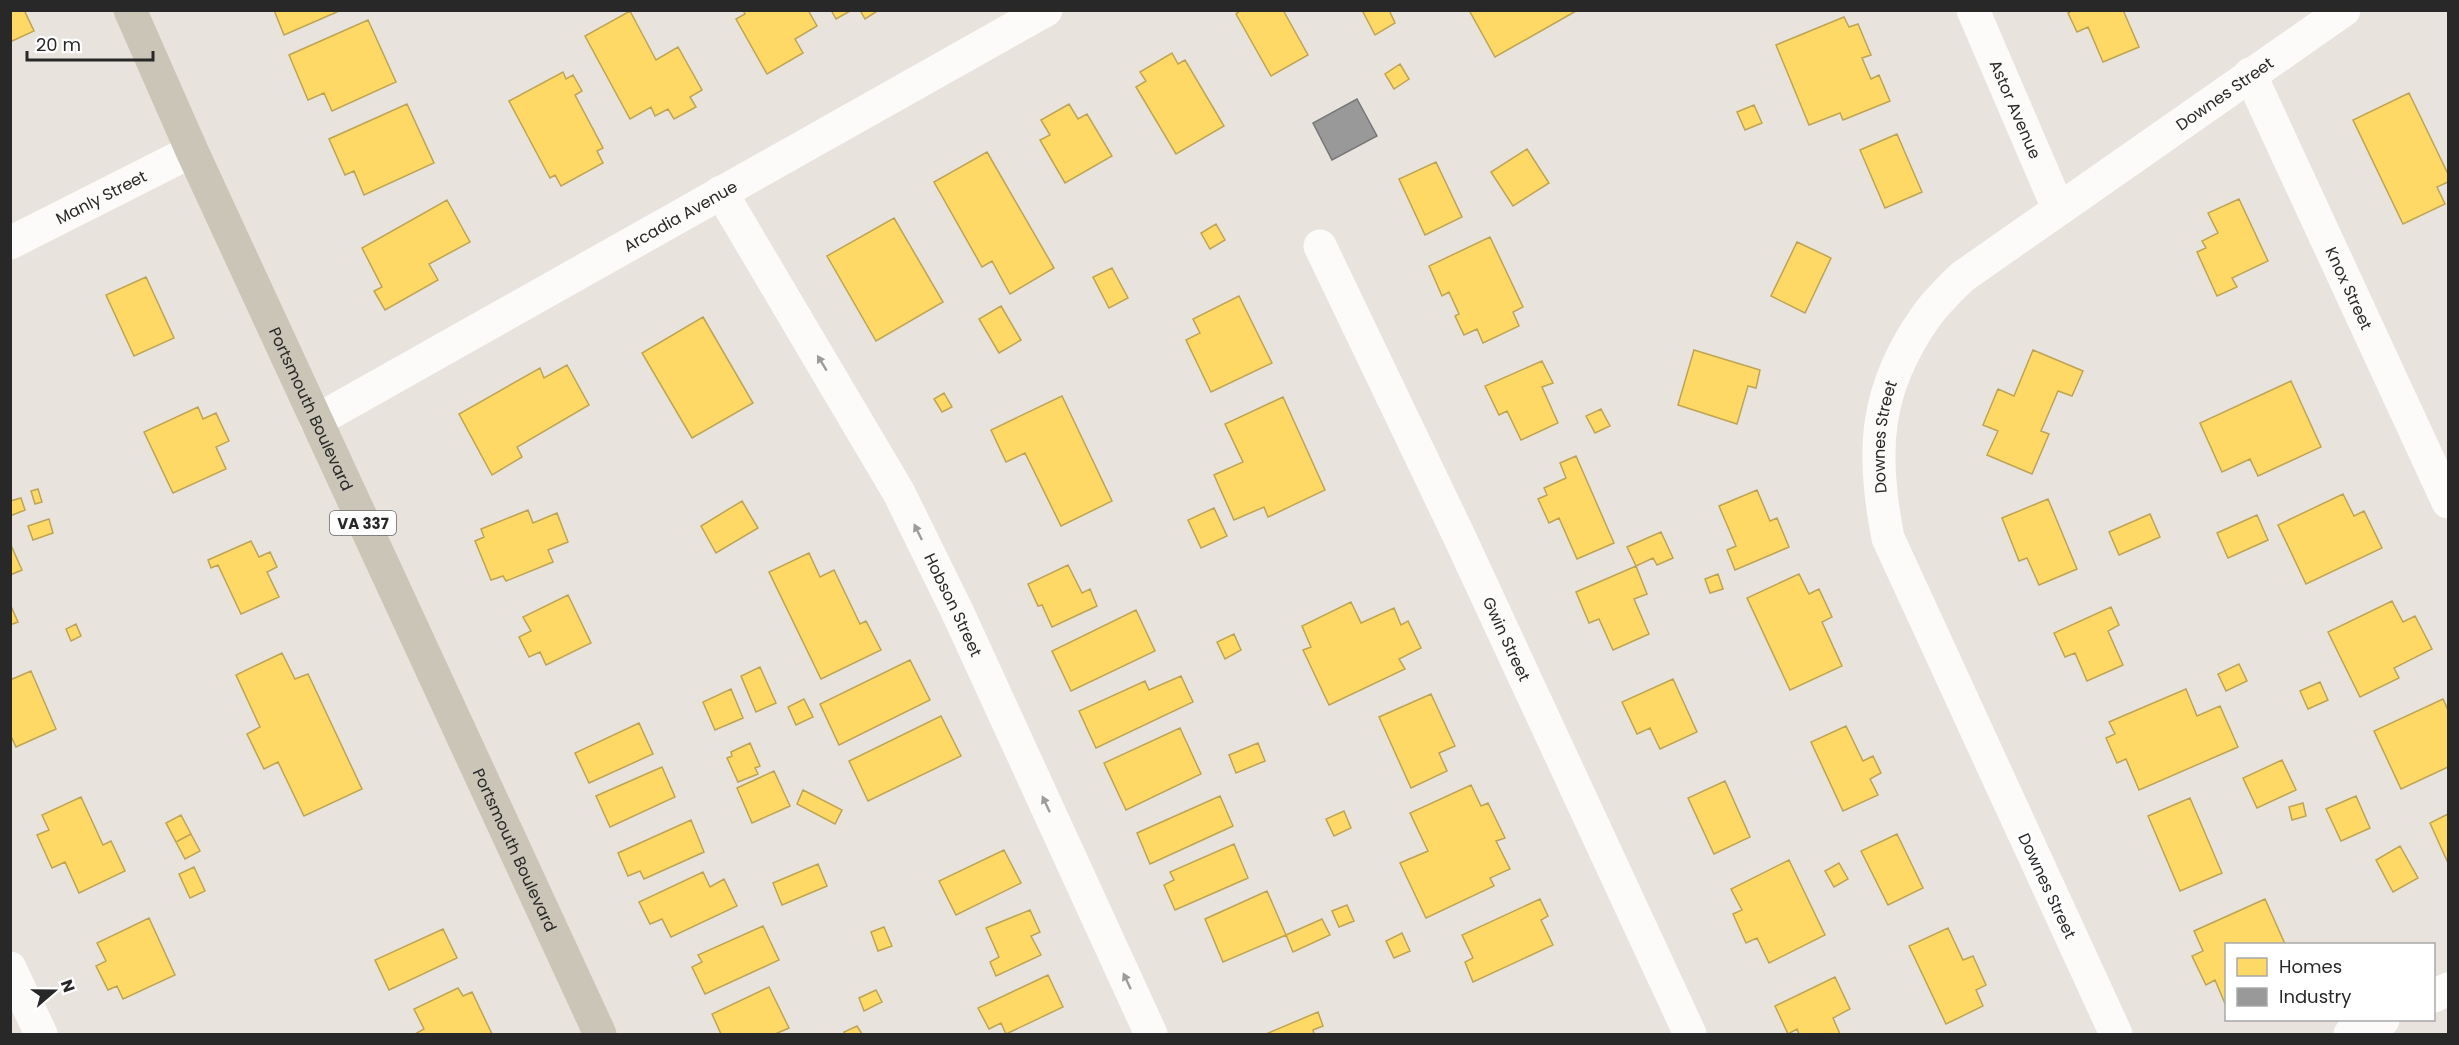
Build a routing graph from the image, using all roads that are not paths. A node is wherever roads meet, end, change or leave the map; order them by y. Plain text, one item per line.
1 (130, 10) edge
2 (1046, 10) edge
3 (1973, 10) edge
4 (2344, 10) edge
5 (2250, 75) junction
6 (192, 151) junction
7 (721, 192) junction
8 (2058, 208) junction
9 (10, 243) edge
10 (1320, 246) dead end
11 (316, 421) junction
12 (2448, 502) edge
13 (10, 968) edge
14 (2381, 1021) edge
15 (41, 1035) edge
16 (600, 1035) edge
17 (1151, 1035) edge
18 (1690, 1035) edge
19 (2116, 1035) edge
20 (2350, 1035) edge

1 - 6 main road, Portsmouth Boulevard / VA 337
2 - 7 street, Arcadia Avenue
3 - 8 street, Astor Avenue
4 - 5 street, Downes Street
5 - 8 street, Downes Street
5 - 12 street, Knox Street
6 - 9 street, Manly Street
6 - 11 main road, Portsmouth Boulevard / VA 337
7 - 11 street, Arcadia Avenue
17 -> 7 street, Hobson Street
8 - 19 street, Downes Street
10 - 18 street, Gwin Street
11 - 16 main road, Portsmouth Boulevard / VA 337
13 - 15 street
14 - 20 street

